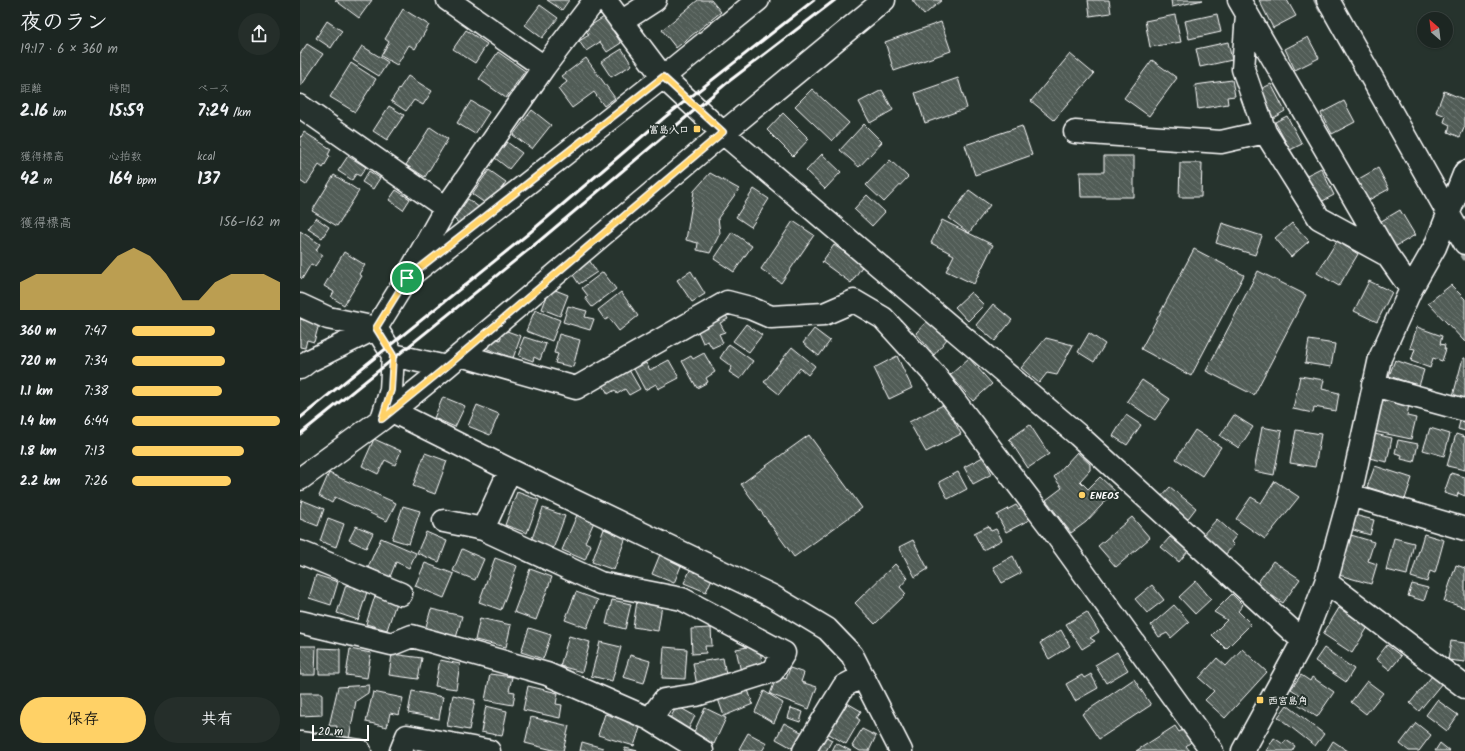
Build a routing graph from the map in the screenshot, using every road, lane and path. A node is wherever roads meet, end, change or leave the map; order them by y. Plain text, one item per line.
1 (448, 0) edge
2 (595, 0) edge
3 (605, 0) edge
4 (655, 0) edge
5 (758, 0) edge
6 (884, 0) edge
7 (1328, 0) edge
8 (1243, 7) edge
9 (621, 22) junction
10 (544, 67) junction
11 (663, 77) junction
12 (300, 106) edge
13 (723, 132) junction
14 (1075, 132) dead end
15 (1265, 132) junction
16 (1465, 172) edge
17 (446, 208) junction
18 (1448, 217) junction
19 (1465, 243) edge
20 (1387, 254) junction
21 (407, 278) junction
22 (1411, 289) junction
23 (300, 305) edge
24 (376, 328) junction
25 (393, 355) junction
26 (453, 361) junction
27 (300, 368) edge
28 (1373, 385) junction
29 (1465, 410) edge
30 (387, 415) junction
31 (510, 470) junction
32 (300, 479) edge
33 (1350, 495) junction
34 (444, 521) dead end
35 (483, 529) junction
36 (1465, 529) edge
37 (300, 552) edge
38 (1326, 582) junction
39 (401, 594) dead end
40 (300, 622) edge
41 (1303, 641) junction
42 (863, 676) junction
43 (1465, 687) edge
44 (650, 719) junction
45 (300, 743) edge
46 (360, 751) edge
47 (401, 751) edge
48 (488, 751) edge
49 (702, 751) edge
50 (804, 751) edge
51 (901, 751) edge
52 (1212, 751) edge
53 (1243, 751) edge

1 - 10 street
2 - 10 street
3 - 9 street
4 - 9 street
5 - 11 street
6 - 13 street
7 - 18 street
8 - 15 street
8 - 20 street
9 - 11 street
10 - 17 street
11 - 13 street
11 - 21 street
12 - 17 street
13 - 26 street
13 - 41 street
14 - 15 street
15 - 20 street
16 - 18 street
17 - 21 street
18 - 19 street
18 - 22 street
20 - 22 street
21 - 24 street
22 - 28 street
23 - 24 street
24 - 25 street
24 - 27 street
25 - 26 street
25 - 30 street
26 - 30 street
26 - 52 street
28 - 29 street
28 - 33 street
30 - 31 street
30 - 32 street
31 - 35 street
31 - 42 street
33 - 36 street
33 - 38 street
34 - 35 street
35 - 44 street
37 - 39 street
38 - 41 street
38 - 43 street
40 - 44 street
41 - 53 street
42 - 50 street
42 - 51 street
44 - 49 street
45 - 46 street
47 - 48 street

